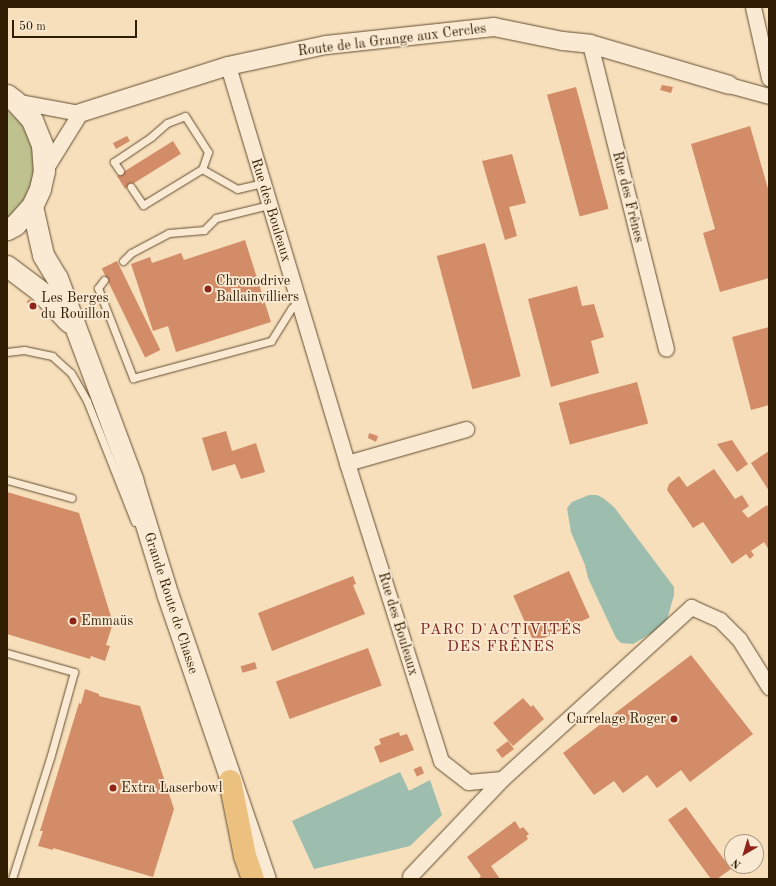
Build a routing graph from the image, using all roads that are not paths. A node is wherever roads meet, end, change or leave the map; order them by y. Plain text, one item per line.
1 (753, 7) edge
2 (590, 44) junction
3 (228, 66) junction
4 (769, 78) edge
5 (729, 85) joint
6 (769, 96) edge
7 (11, 98) edge
8 (80, 113) junction
9 (202, 169) junction
10 (44, 171) junction
11 (120, 171) dead end
12 (263, 183) junction
13 (131, 187) dead end
14 (269, 205) junction
15 (32, 206) junction
16 (7, 229) edge
17 (123, 261) dead end
18 (7, 266) edge
19 (104, 280) dead end
20 (298, 301) junction
21 (75, 328) junction
22 (666, 349) dead end
23 (7, 352) edge
24 (466, 429) dead end
25 (347, 463) junction
26 (7, 480) edge
27 (72, 498) dead end
28 (166, 593) junction
29 (7, 653) edge
30 (769, 686) edge
31 (502, 779) junction
32 (230, 781) junction
33 (410, 876) dead end
34 (12, 879) edge
35 (253, 879) edge
36 (265, 879) edge

1 - 4 street
2 - 3 street, Route de la Grange aux Cercles
2 - 5 street, Route de la Grange aux Cercles
2 - 22 street, Rue des Frênes
3 - 8 street, Route de la Grange aux Cercles
3 - 12 street, Rue des Bouleaux
5 - 6 street, Route de la Grange aux Cercles
7 - 8 street, Route de la Grange aux Cercles
7 - 10 main road
8 - 10 street
9 - 11 lane
9 - 12 lane
9 - 13 lane
10 - 15 main road
12 - 14 street, Rue des Bouleaux
14 - 17 lane
14 - 20 street, Rue des Bouleaux
15 - 16 main road
15 - 21 main road, Grande Route de Chasse
18 - 21 main road
19 - 20 lane
20 - 25 street, Rue des Bouleaux
21 - 28 main road, Grande Route de Chasse
23 - 28 lane
24 - 25 street
25 - 31 street, Rue des Bouleaux
26 - 27 lane
28 - 32 main road, Grande Route de Chasse
29 - 34 lane
30 - 31 street
31 - 33 street
32 - 35 highway
32 - 36 main road, Grande Route de Chasse

